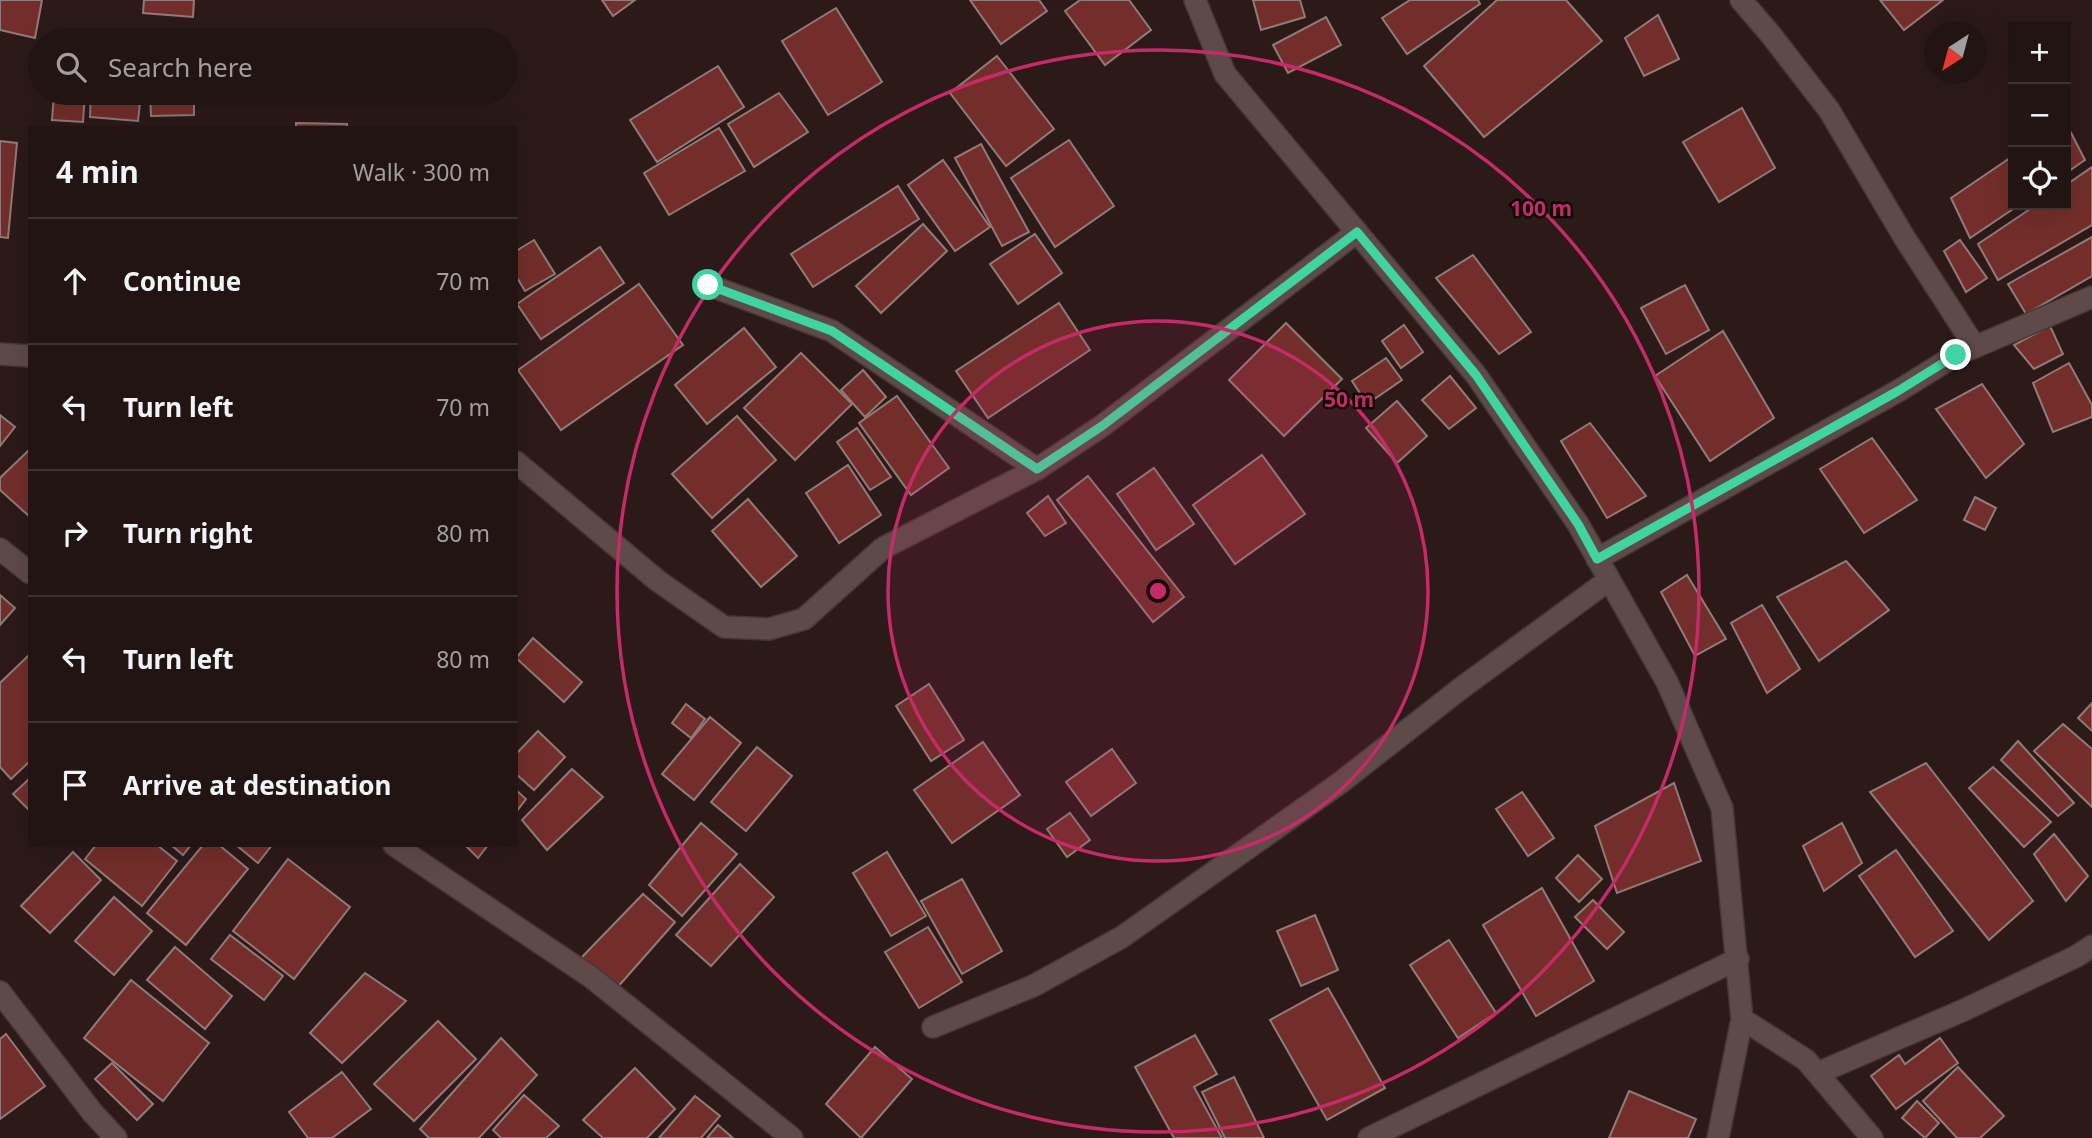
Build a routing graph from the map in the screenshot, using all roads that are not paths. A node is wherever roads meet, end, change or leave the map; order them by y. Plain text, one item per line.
1 (1195, 0) edge
2 (1741, 0) edge
3 (1357, 232) junction
4 (708, 285) dead end
5 (2092, 296) edge
6 (1975, 346) junction
7 (0, 354) edge
8 (28, 356) edge
9 (518, 464) edge
10 (1037, 469) junction
11 (0, 549) edge
12 (1597, 559) junction
13 (28, 571) edge
14 (1609, 580) junction
15 (397, 847) edge
16 (2092, 946) edge
17 (1738, 959) junction
18 (4, 1005) edge
19 (1742, 1019) junction
20 (933, 1027) dead end
21 (1818, 1073) junction
22 (116, 1138) edge
23 (792, 1138) edge
24 (1370, 1138) edge
25 (1718, 1138) edge
26 (1872, 1138) edge

1 - 3 street
2 - 6 street
3 - 10 street
3 - 12 street
4 - 10 street
5 - 6 street
6 - 12 street
7 - 8 street
9 - 10 street
11 - 13 street
12 - 14 street
14 - 17 street
14 - 20 street
15 - 23 street
16 - 21 street
17 - 19 street
17 - 24 street
18 - 22 street
19 - 21 street
19 - 25 street
21 - 26 street

